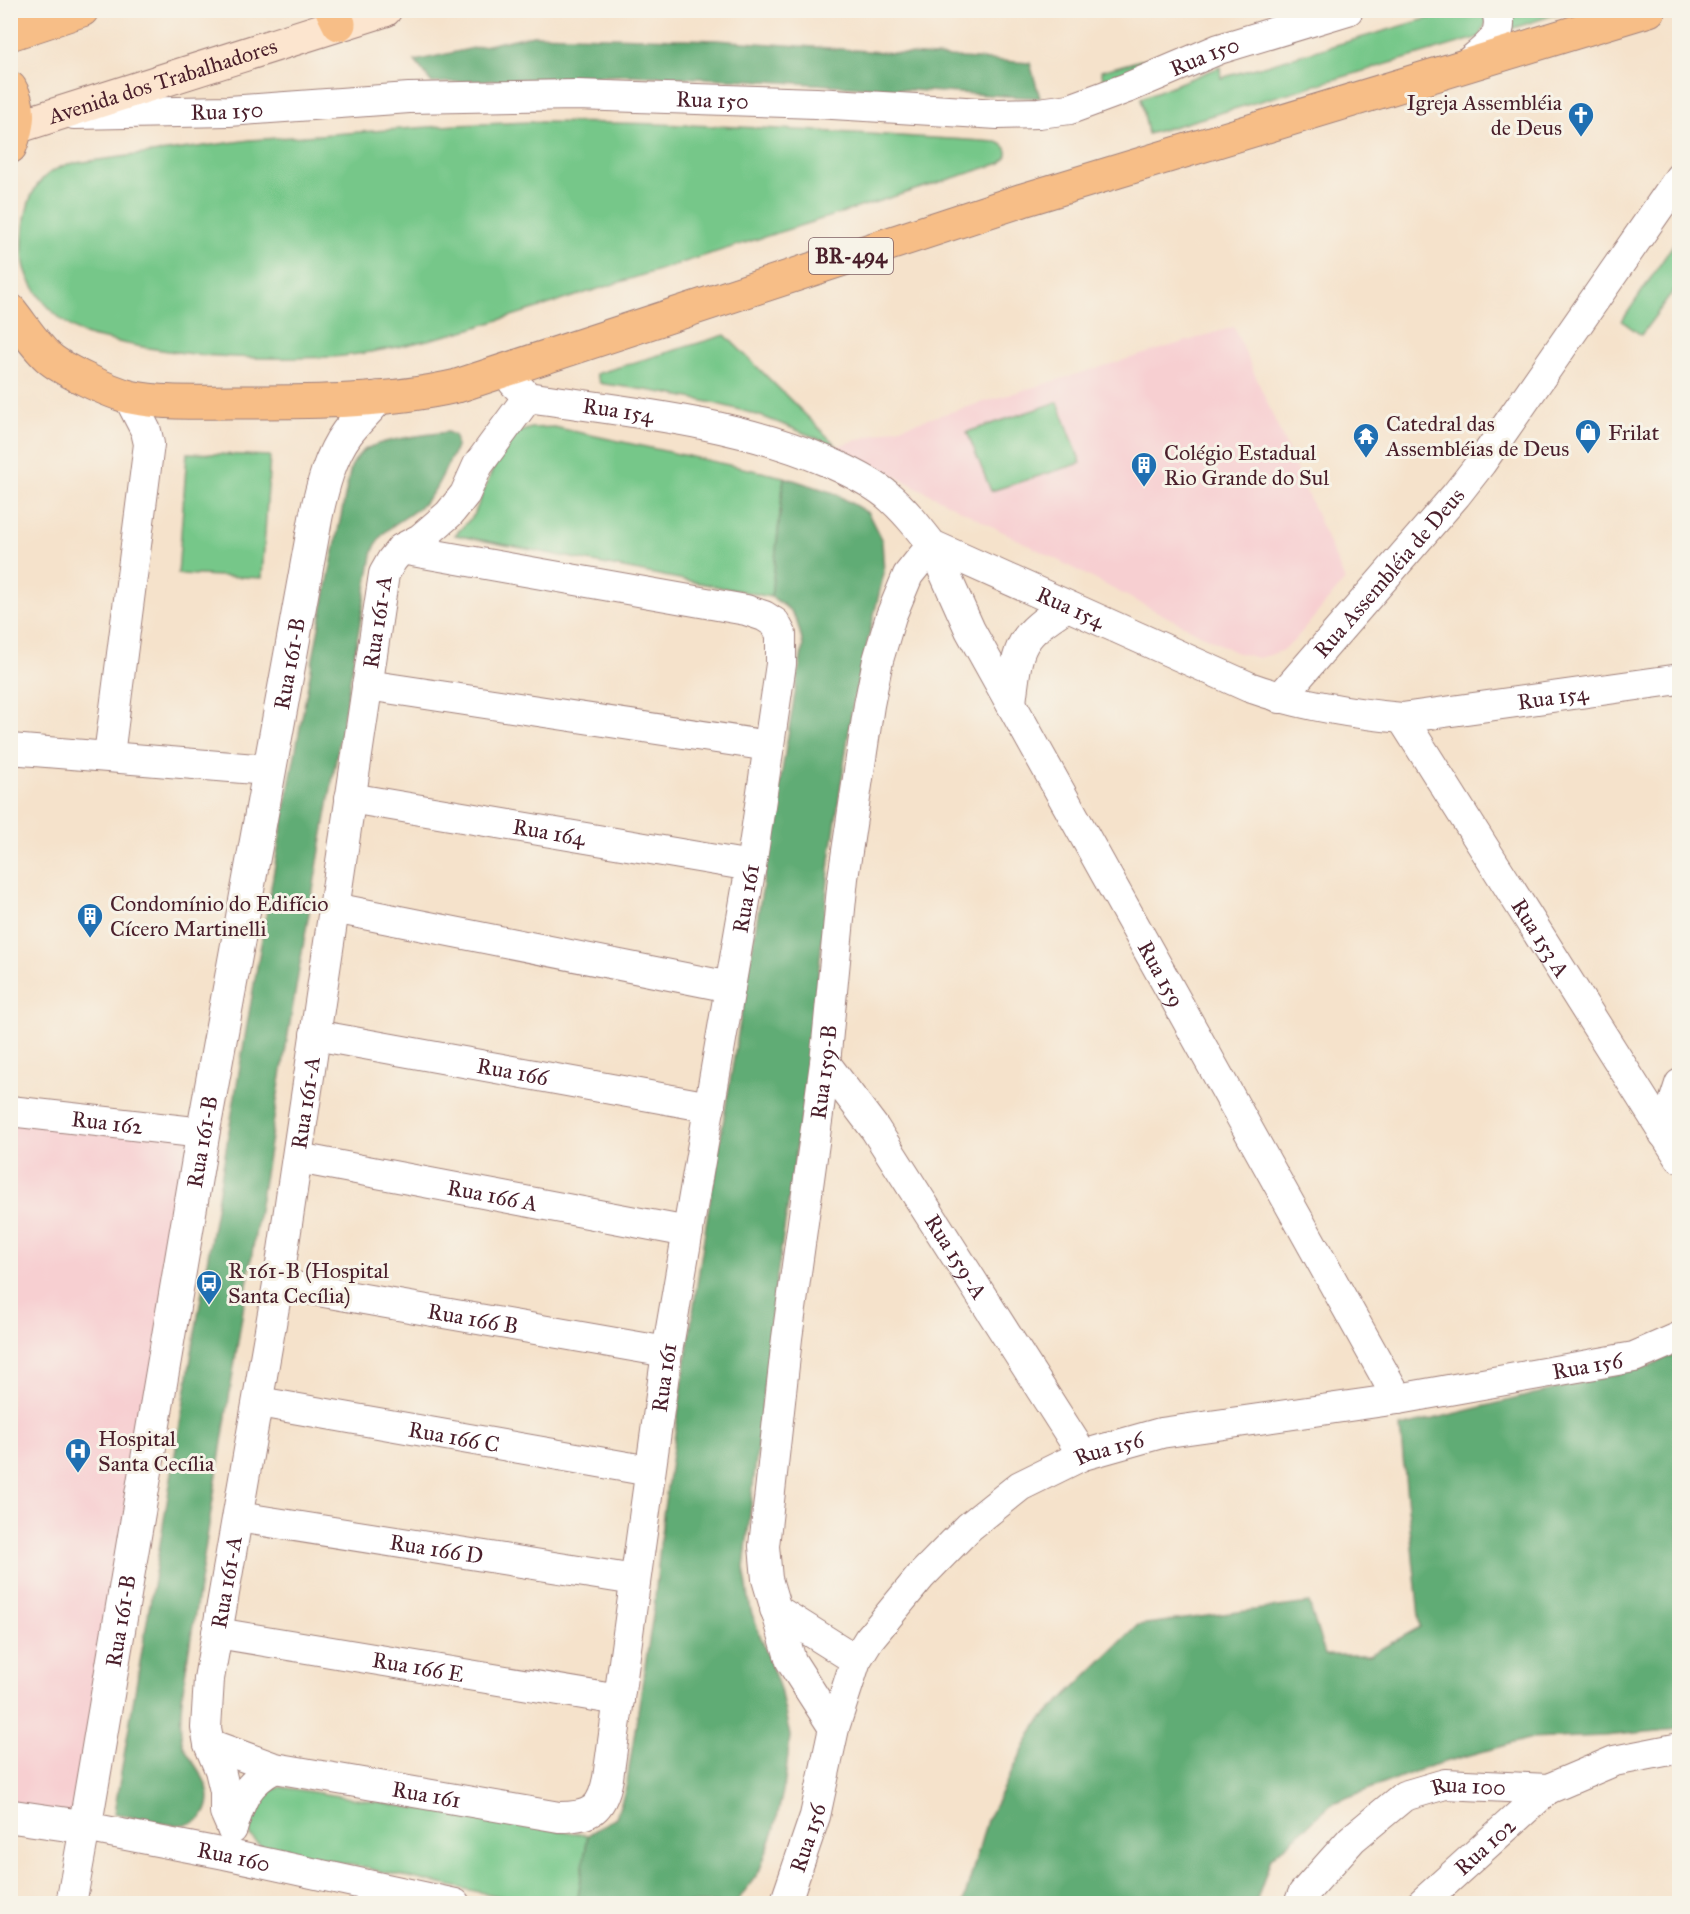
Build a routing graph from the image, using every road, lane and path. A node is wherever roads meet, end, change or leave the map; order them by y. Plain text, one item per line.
1 (82, 10) edge
2 (385, 10) edge
3 (1348, 10) edge
4 (1496, 10) edge
5 (1649, 10) edge
6 (335, 17) edge
7 (10, 34) edge
8 (1464, 66) junction
9 (10, 88) edge
10 (58, 114) junction
11 (13, 134) edge
12 (1680, 177) edge
13 (10, 310) edge
14 (10, 333) edge
15 (48, 357) junction
16 (502, 371) junction
17 (128, 396) junction
18 (528, 397) junction
19 (378, 398) junction
20 (932, 545) junction
21 (401, 549) junction
22 (1067, 606) junction
23 (1680, 679) edge
24 (367, 685) junction
25 (1280, 698) junction
26 (1011, 703) junction
27 (1402, 718) junction
28 (769, 746) junction
29 (10, 749) edge
30 (109, 755) junction
31 (268, 770) junction
32 (350, 798) junction
33 (751, 866) junction
34 (334, 908) junction
35 (730, 987) junction
36 (315, 1035) junction
37 (825, 1063) junction
38 (1680, 1084) edge
39 (710, 1107) junction
40 (10, 1111) edge
41 (203, 1133) junction
42 (1672, 1146) edge
43 (298, 1158) junction
44 (688, 1232) junction
45 (278, 1284) junction
46 (1680, 1337) edge
47 (667, 1352) junction
48 (1398, 1400) junction
49 (259, 1401) junction
50 (1083, 1455) junction
51 (650, 1471) junction
52 (238, 1517) junction
53 (634, 1580) junction
54 (775, 1609) junction
55 (217, 1633) junction
56 (856, 1660) junction
57 (619, 1700) junction
58 (834, 1728) junction
59 (209, 1744) junction
60 (1680, 1748) edge
61 (275, 1768) junction
62 (1548, 1789) junction
63 (10, 1816) edge
64 (85, 1827) junction
65 (229, 1841) junction
66 (783, 1900) edge
67 (71, 1904) edge
68 (455, 1904) edge
69 (1299, 1904) edge
70 (1421, 1904) edge

1 - 7 main road
2 - 6 main road, Avenida dos Trabalhadores
3 - 10 street, Rua 150
4 - 8 street
5 - 8 main road, BR-494
6 - 10 main road, Avenida dos Trabalhadores
8 - 16 main road, BR-494
9 - 11 main road
10 - 11 main road, Avenida dos Trabalhadores
12 - 25 street, Rua Assembléia de Deus
13 - 15 main road
14 - 15 main road
15 - 17 main road, BR-494
16 - 18 street
16 - 19 main road, BR-494
17 - 19 main road, BR-494
17 - 30 street
18 - 20 street, Rua 154
18 - 21 street, Rua 161-A
19 - 31 street, Rua 161-B
20 - 22 street, Rua 154
20 - 26 street, Rua 159
20 - 37 street, Rua 159-B
21 - 24 street, Rua 161-A
21 - 28 street, Rua 161
22 - 25 street, Rua 154
22 - 26 street
23 - 27 street, Rua 154
24 - 28 street
24 - 32 street, Rua 161-A
25 - 27 street, Rua 154
26 - 48 street, Rua 159
27 - 42 street, Rua 153 A
28 - 33 street, Rua 161
29 - 30 street
30 - 31 street
31 - 41 street, Rua 161-B
32 - 33 street, Rua 164
32 - 34 street, Rua 161-A
33 - 35 street, Rua 161
34 - 35 street
34 - 36 street, Rua 161-A
35 - 39 street, Rua 161
36 - 39 street, Rua 166
36 - 43 street, Rua 161-A
37 - 50 street, Rua 159-A
37 - 54 street, Rua 159-B
38 - 42 street
39 - 44 street, Rua 161
40 - 41 street, Rua 162
41 - 64 street, Rua 161-B
43 - 44 street, Rua 166 A
43 - 45 street, Rua 161-A
44 - 47 street, Rua 161
45 - 47 street, Rua 166 B
45 - 49 street, Rua 161-A
46 - 48 street, Rua 156
47 - 51 street, Rua 161
48 - 50 street, Rua 156
49 - 51 street, Rua 166 C
49 - 52 street, Rua 161-A
50 - 56 street, Rua 156
51 - 53 street, Rua 161
52 - 53 street, Rua 166 D
52 - 55 street, Rua 161-A
53 - 57 street, Rua 161
54 - 56 street
54 - 58 street, Rua 159-B
55 - 57 street, Rua 166 E
55 - 59 street, Rua 161-A
56 - 58 street, Rua 156
57 - 61 street, Rua 161
58 - 66 street, Rua 156
59 - 61 street, Rua 161
59 - 65 street, Rua 161-A
60 - 62 street, Rua 100
61 - 65 street
62 - 69 street, Rua 100
62 - 70 street, Rua 102
63 - 64 street, Rua 160
64 - 65 street, Rua 160
64 - 67 street, Rua 161-B
65 - 68 street, Rua 160

